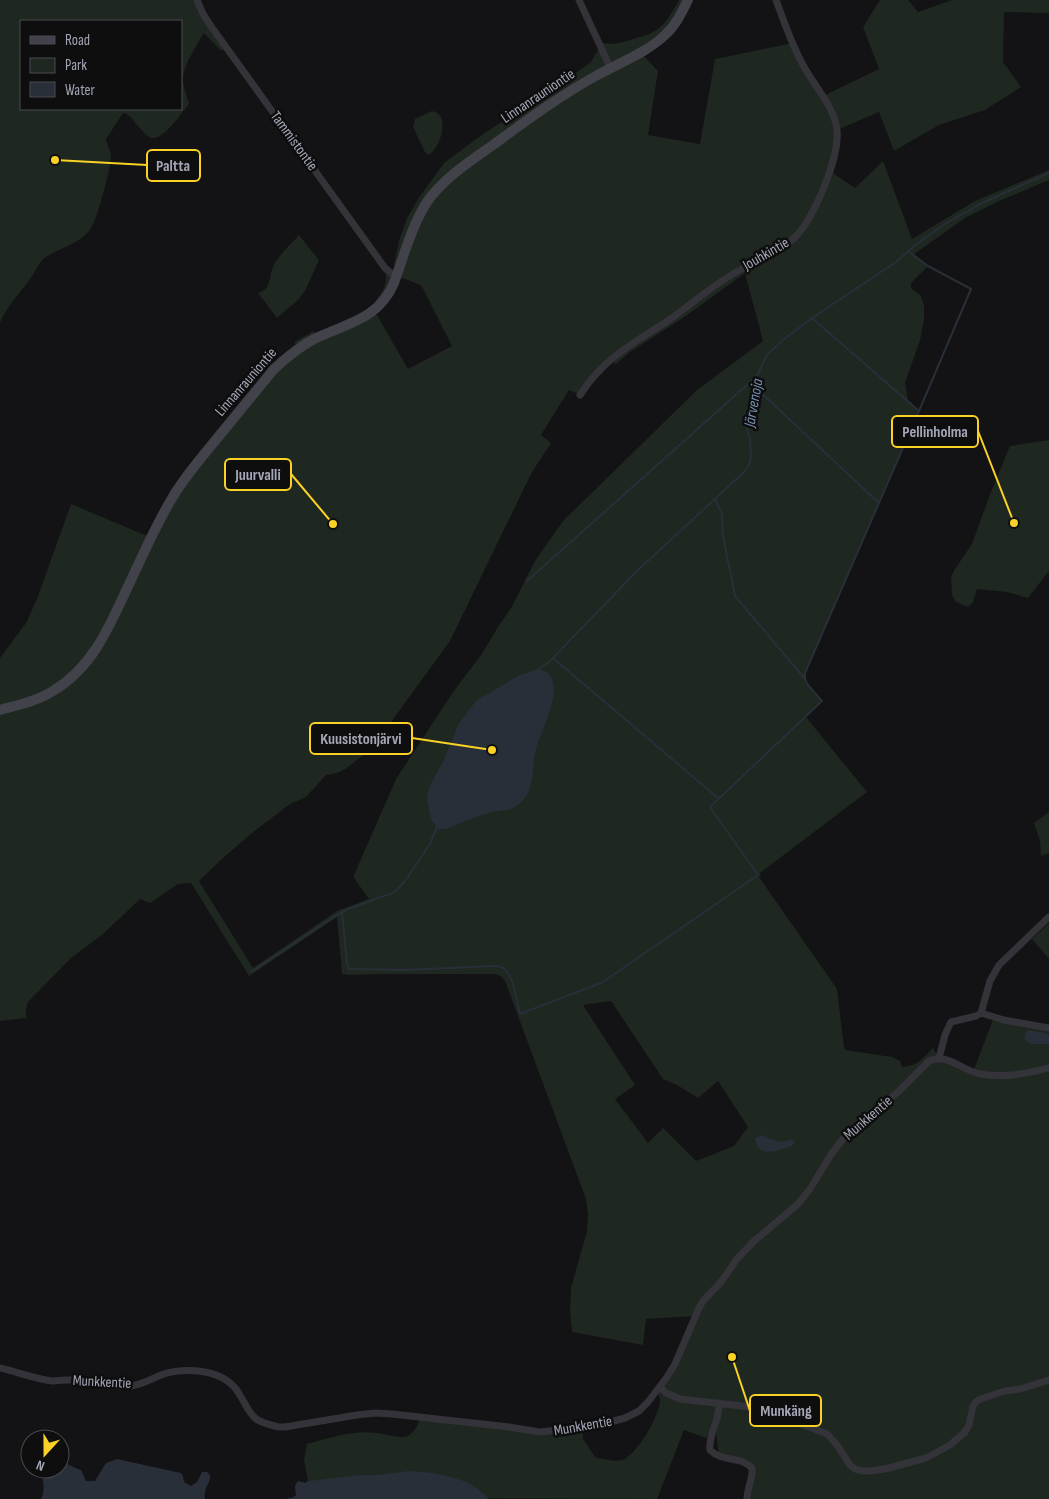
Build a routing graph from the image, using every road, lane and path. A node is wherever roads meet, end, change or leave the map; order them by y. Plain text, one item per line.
1 (197, 0) edge
2 (579, 0) edge
3 (688, 0) edge
4 (776, 0) edge
5 (610, 67) junction
6 (397, 276) junction
7 (580, 395) dead end
8 (0, 710) edge
9 (1049, 916) edge
10 (981, 1013) junction
11 (1049, 1028) edge
12 (939, 1058) junction
13 (1049, 1068) edge
14 (0, 1368) edge
15 (1049, 1380) edge
16 (660, 1387) junction
17 (718, 1403) junction
18 (748, 1499) edge

1 - 6 street, Tammistontie
2 - 5 street
3 - 5 street, Linnanrauniontie
4 - 7 street, Jouhkintie
5 - 6 street, Linnanrauniontie
6 - 8 street, Linnanrauniontie
9 - 10 street
10 - 11 street
10 - 12 street
12 - 13 street
12 - 16 street, Munkkentie
14 - 16 street, Munkkentie
15 - 17 street
16 - 17 street
17 - 18 street

